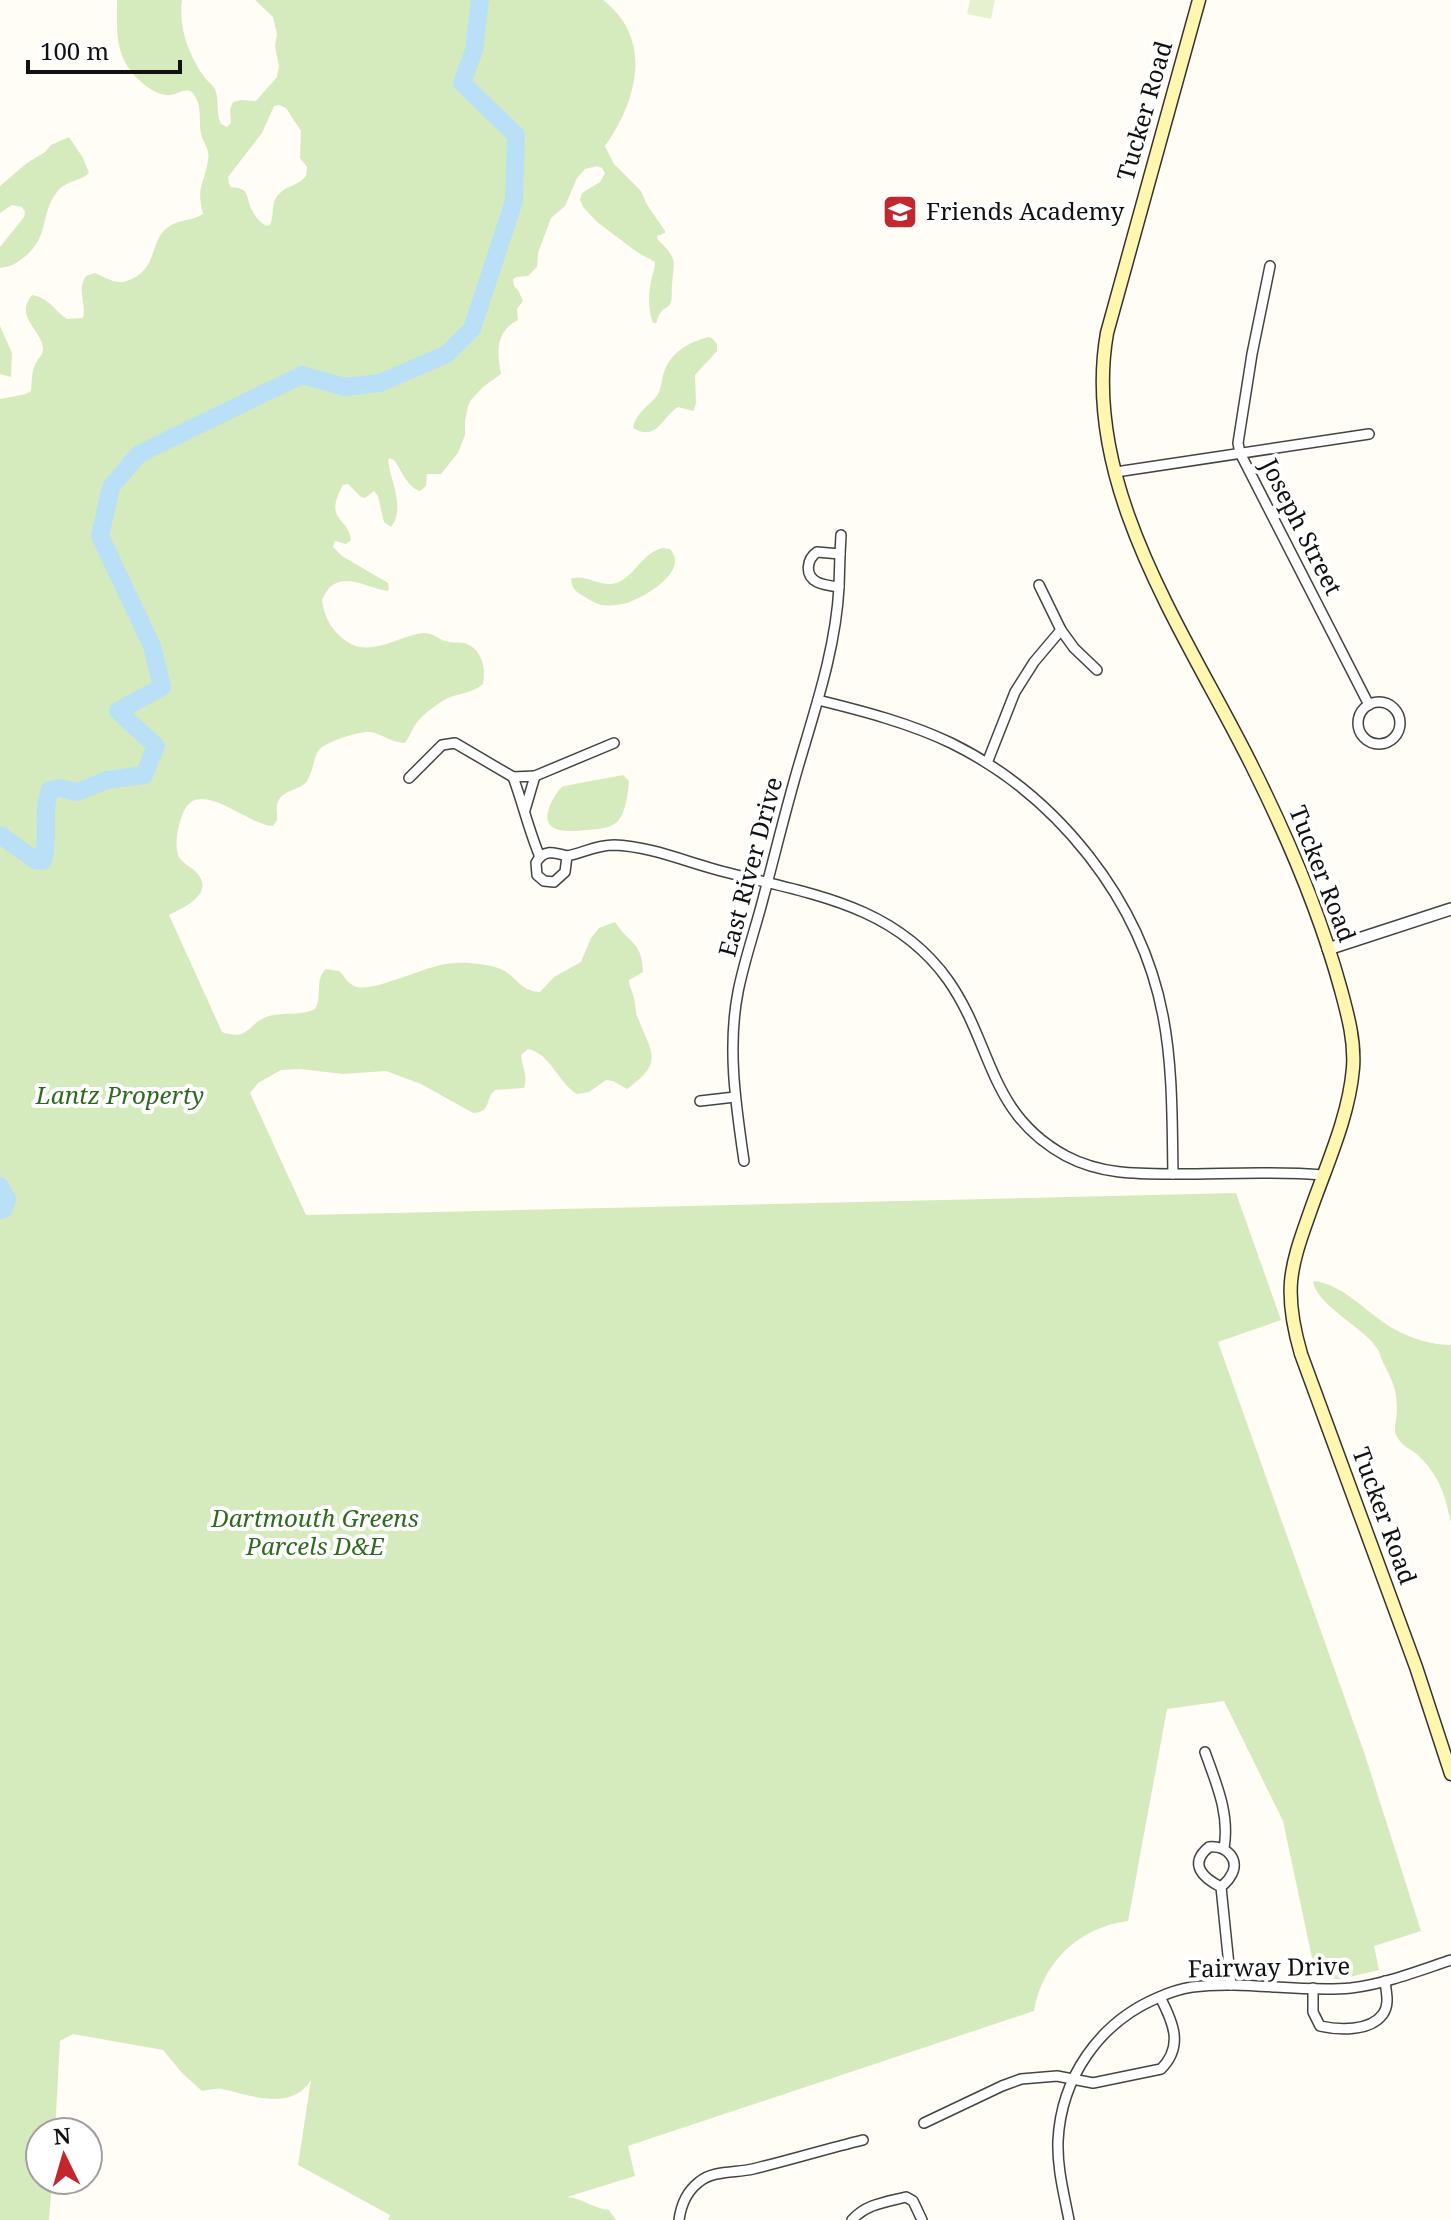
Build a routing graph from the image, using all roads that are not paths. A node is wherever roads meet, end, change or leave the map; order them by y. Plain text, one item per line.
1 (1199, 0) edge
2 (1270, 266) dead end
3 (1369, 434) dead end
4 (1240, 453) junction
5 (1116, 472) junction
6 (841, 535) dead end
7 (840, 554) junction
8 (1039, 585) dead end
9 (839, 587) junction
10 (1061, 630) junction
11 (1097, 670) dead end
12 (818, 700) junction
13 (1369, 705) junction
14 (614, 743) dead end
15 (987, 763) junction
16 (535, 776) junction
17 (513, 777) junction
18 (409, 778) dead end
19 (525, 810) junction
20 (567, 856) junction
21 (540, 857) junction
22 (768, 882) junction
23 (1451, 909) edge
24 (1328, 949) junction
25 (735, 1097) junction
26 (700, 1101) dead end
27 (744, 1161) dead end
28 (1173, 1174) junction
29 (1323, 1175) junction
30 (1205, 1752) dead end
31 (1451, 1774) edge
32 (1224, 1848) junction
33 (1221, 1887) junction
34 (1451, 1960) edge
35 (1385, 1981) junction
36 (1231, 1985) junction
37 (1313, 1988) junction
38 (1160, 1997) junction
39 (1074, 2078) junction
40 (924, 2123) dead end
41 (863, 2140) dead end
42 (679, 2220) edge
43 (852, 2220) edge
44 (922, 2220) edge
45 (1069, 2220) edge

1 - 5 main road, Tucker Road
2 - 4 street, Joseph Street
3 - 4 street
4 - 5 street
4 - 13 street, Joseph Street
5 - 24 main road, Tucker Road
6 - 7 street, East River Drive
7 - 9 street, East River Drive
7 - 9 street
8 - 10 street
9 - 12 street, East River Drive
10 - 11 street
10 - 15 street
12 - 15 street
12 - 22 street, East River Drive
13 - 13 street
14 - 16 street
15 - 28 street
16 - 17 street
16 - 19 street
17 - 18 street
17 - 19 street
19 - 21 street
20 - 21 street
20 - 21 street
20 - 22 street
22 - 25 street, East River Drive
22 - 28 street
23 - 24 street
24 - 29 main road, Tucker Road
25 - 26 street
25 - 27 street, East River Drive
28 - 29 street
29 - 31 main road, Tucker Road
30 - 32 street
32 - 33 street
32 - 33 street
33 - 36 street
34 - 35 street, Fairway Drive
35 - 37 street, Fairway Drive
35 - 37 street
36 - 37 street, Fairway Drive
36 - 38 street, Fairway Drive
38 - 39 street, Fairway Drive
38 - 39 street
39 - 40 street
39 - 45 street, Fairway Drive
41 - 42 street
43 - 44 street

